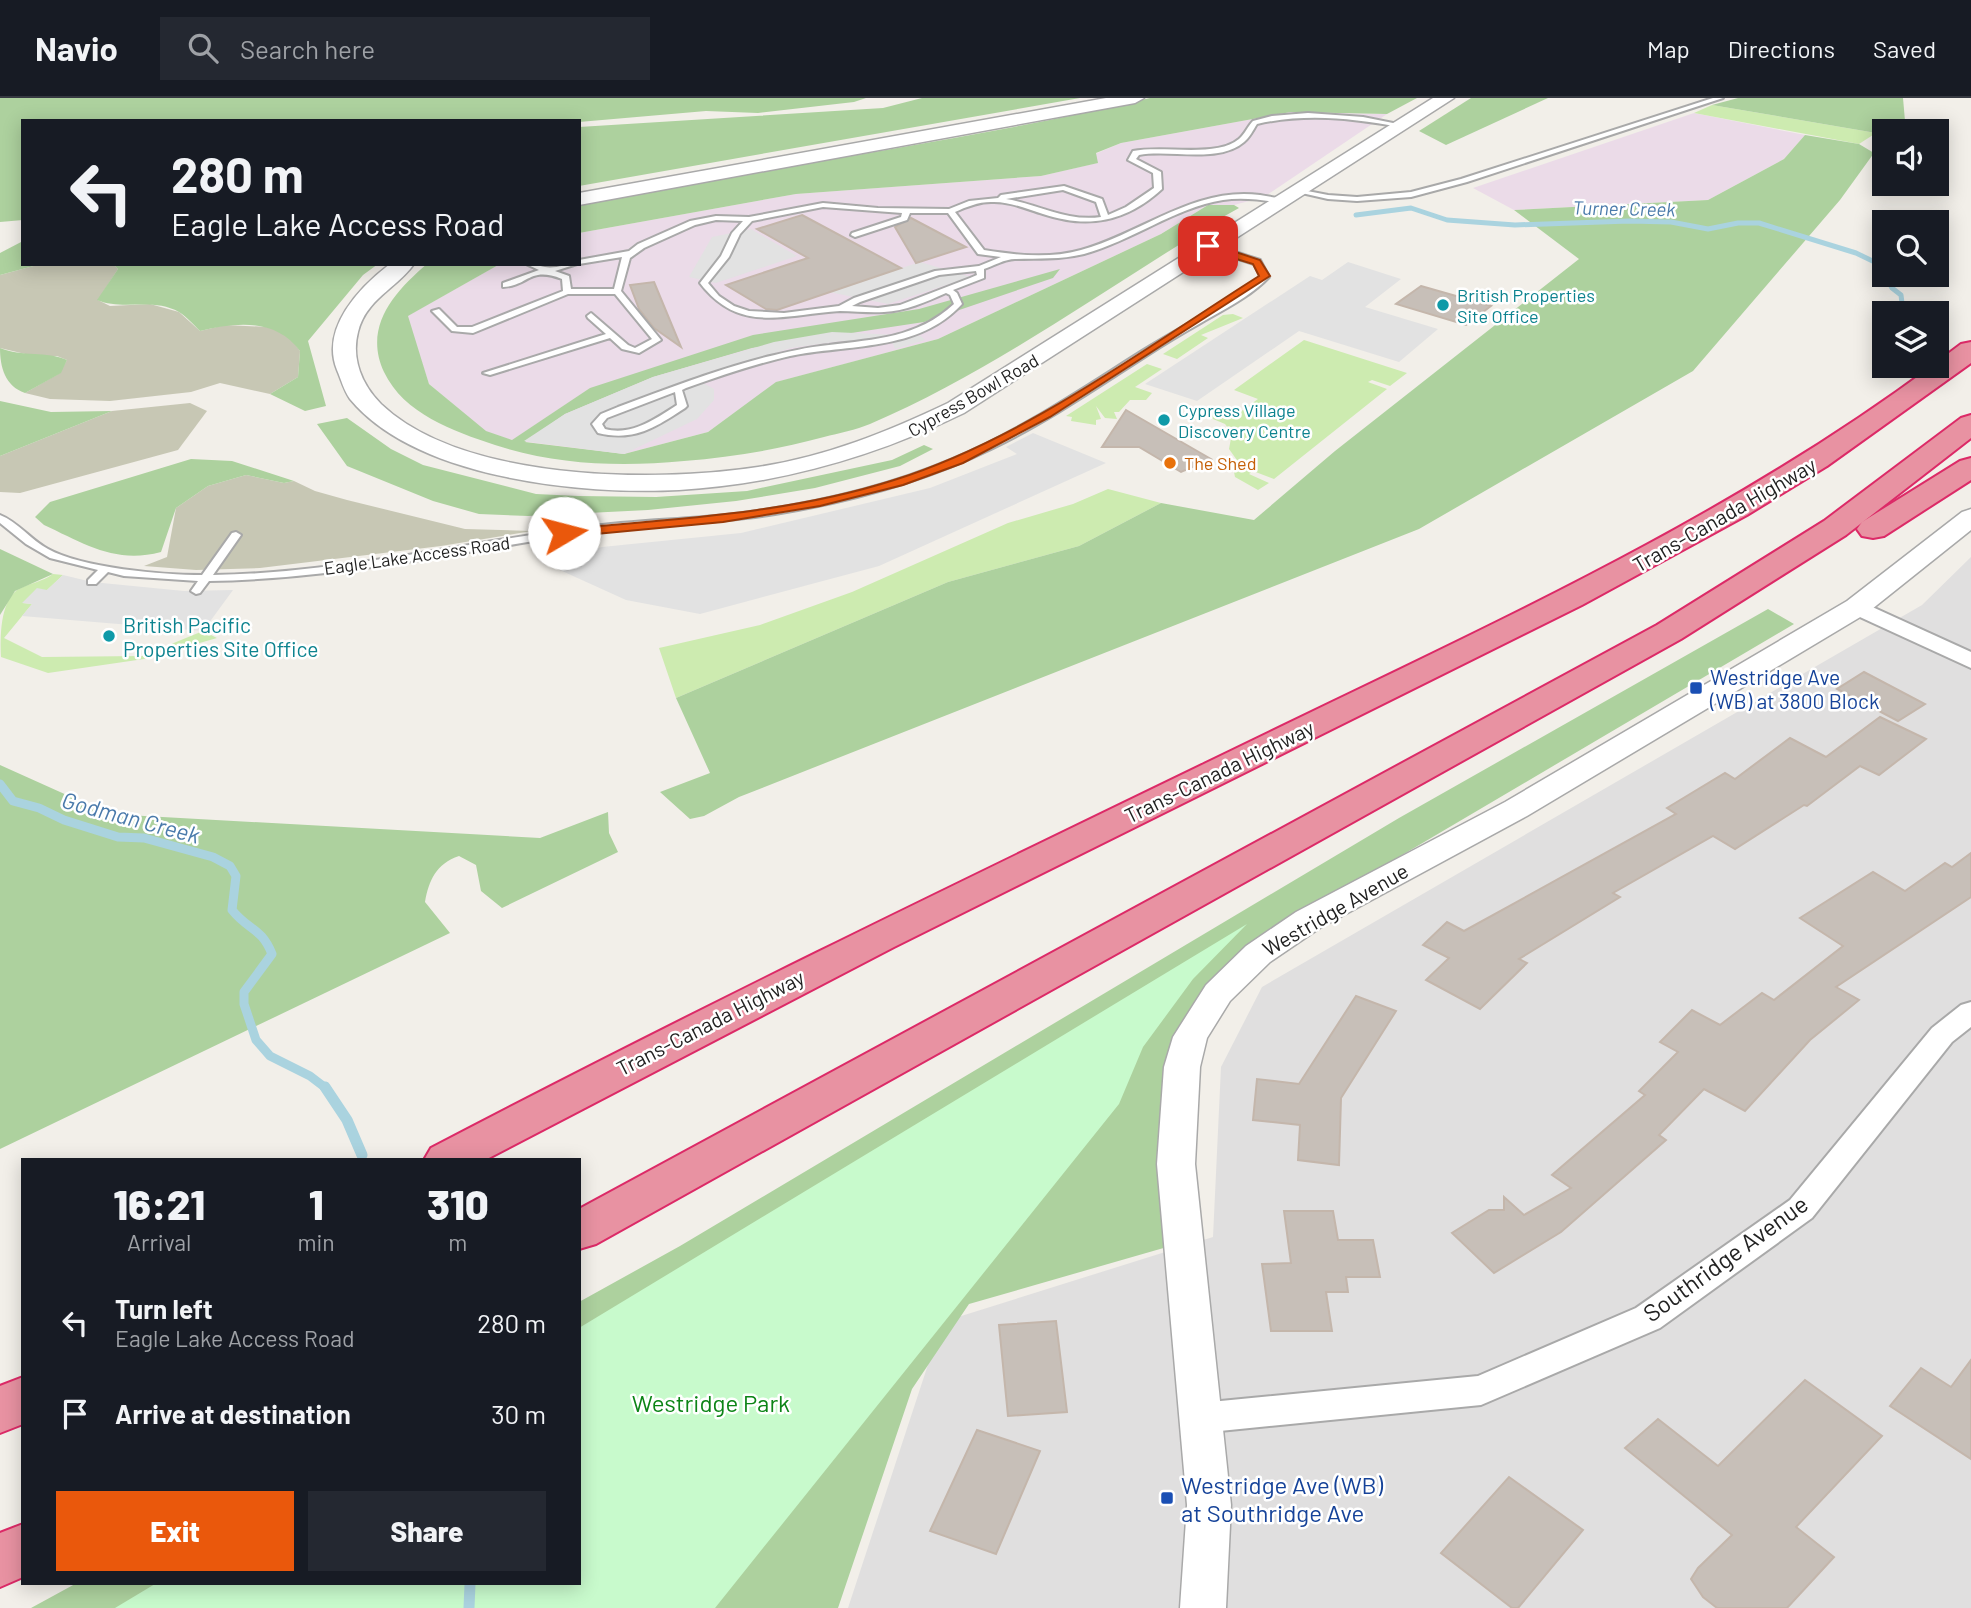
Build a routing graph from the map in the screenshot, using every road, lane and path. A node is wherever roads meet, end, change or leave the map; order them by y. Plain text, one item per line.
1 (1135, 98) edge
2 (1445, 98) edge
3 (1720, 98) edge
4 (1399, 125) junction
5 (1290, 196) junction
6 (581, 198) edge
7 (987, 200) junction
8 (907, 211) junction
9 (950, 211) junction
10 (1105, 218) junction
11 (749, 219) junction
12 (855, 235) dead end
13 (1208, 246) junction
14 (631, 253) junction
15 (1011, 257) junction
16 (581, 262) edge
17 (402, 266) edge
18 (537, 266) edge
19 (567, 266) edge
20 (980, 268) junction
21 (553, 271) junction
22 (506, 285) dead end
23 (943, 290) junction
24 (617, 291) junction
25 (567, 292) junction
26 (841, 309) junction
27 (436, 311) dead end
28 (591, 316) dead end
29 (611, 335) junction
30 (1966, 339) edge
31 (1949, 346) edge
32 (487, 373) dead end
33 (1905, 378) edge
34 (679, 390) junction
35 (1971, 424) edge
36 (1971, 467) edge
37 (1762, 495) junction
38 (1971, 517) edge
39 (0, 518) edge
40 (236, 535) dead end
41 (106, 568) junction
42 (205, 578) junction
43 (92, 582) dead end
44 (196, 591) dead end
45 (1857, 607) junction
46 (1669, 632) junction
47 (1971, 662) edge
48 (1971, 1013) edge
49 (451, 1158) edge
50 (581, 1230) edge
51 (21, 1399) edge
52 (0, 1411) edge
53 (1200, 1418) junction
54 (21, 1549) edge
55 (0, 1562) edge
56 (1203, 1608) edge

1 - 6 street
2 - 4 street, Cypress Bowl Road
3 - 5 lane
4 - 5 street, Cypress Bowl Road
4 - 10 lane
5 - 13 street, Cypress Bowl Road
5 - 15 lane
7 - 9 lane
7 - 10 lane
7 - 10 lane
8 - 9 lane
8 - 11 lane
8 - 12 lane
9 - 15 lane
11 - 14 lane
11 - 26 lane
13 - 17 street, Cypress Bowl Road
13 - 42 lane, Eagle Lake Access Road
14 - 16 lane
14 - 24 lane
15 - 20 lane
18 - 21 lane
19 - 21 lane
20 - 23 lane
20 - 26 lane
21 - 22 lane
21 - 25 lane
23 - 26 lane
23 - 34 lane
24 - 25 lane
24 - 29 lane
25 - 27 lane
28 - 29 lane
29 - 32 lane
30 - 31 highway
30 - 37 highway, Trans-Canada Highway
33 - 37 highway
34 - 34 lane
35 - 46 highway
36 - 46 highway
37 - 49 highway, Trans-Canada Highway
38 - 45 street, Westridge Avenue
39 - 41 lane, Eagle Lake Access Road
40 - 42 lane
41 - 42 lane, Eagle Lake Access Road
41 - 43 lane
42 - 44 lane
45 - 47 street
45 - 53 street, Westridge Avenue
46 - 50 highway
48 - 53 street, Southridge Avenue
51 - 52 highway
53 - 56 street, Westridge Avenue
54 - 55 highway

